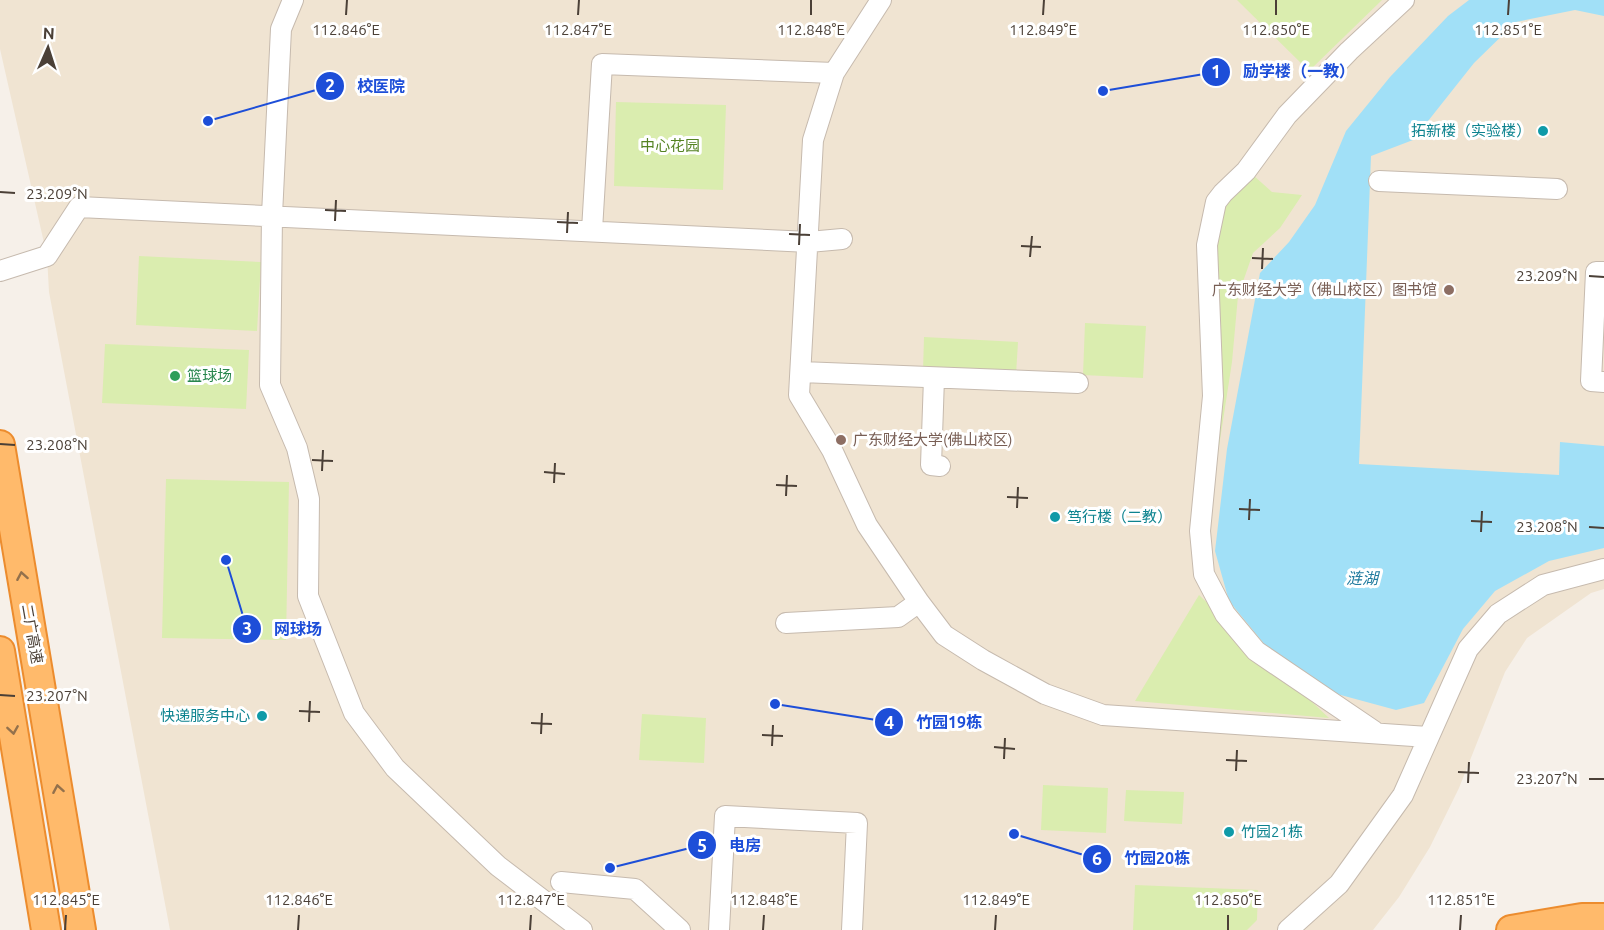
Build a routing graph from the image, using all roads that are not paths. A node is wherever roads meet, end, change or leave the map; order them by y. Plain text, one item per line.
1 (293, 0) edge
2 (881, 0) edge
3 (1404, 0) edge
4 (834, 73) junction
5 (1379, 181) dead end
6 (1557, 189) dead end
7 (272, 214) junction
8 (592, 230) junction
9 (842, 239) dead end
10 (809, 242) junction
11 (0, 271) edge
12 (1604, 272) edge
13 (801, 372) junction
14 (934, 378) junction
15 (1604, 382) edge
16 (1078, 383) dead end
17 (0, 446) edge
18 (940, 466) dead end
19 (1604, 569) edge
20 (919, 602) junction
21 (786, 623) dead end
22 (0, 651) edge
23 (1377, 732) junction
24 (1428, 736) junction
25 (63, 821) junction
26 (28, 823) junction
27 (561, 882) dead end
28 (1604, 918) edge
29 (29, 930) edge
30 (46, 930) edge
31 (81, 930) edge
32 (96, 930) edge
33 (582, 930) edge
34 (680, 930) edge
35 (719, 930) edge
36 (852, 930) edge
37 (1288, 930) edge
38 (1510, 930) edge

1 - 7 street
2 - 4 street
3 - 23 street
4 - 8 street
4 - 10 street
5 - 6 street
7 - 8 street
7 - 11 street
7 - 33 street
8 - 10 street
9 - 10 street
10 - 13 street
12 - 15 street
13 - 14 street
13 - 20 street
14 - 16 street
14 - 18 street
25 -> 17 highway, 二广高速
19 - 24 street
20 - 21 street
20 - 23 street
22 -> 26 highway
23 - 24 street
24 - 37 street
25 - 31 highway, 二广高速
25 - 32 highway
26 - 29 highway
26 - 30 highway
27 - 34 street
28 - 38 highway
35 - 36 street

